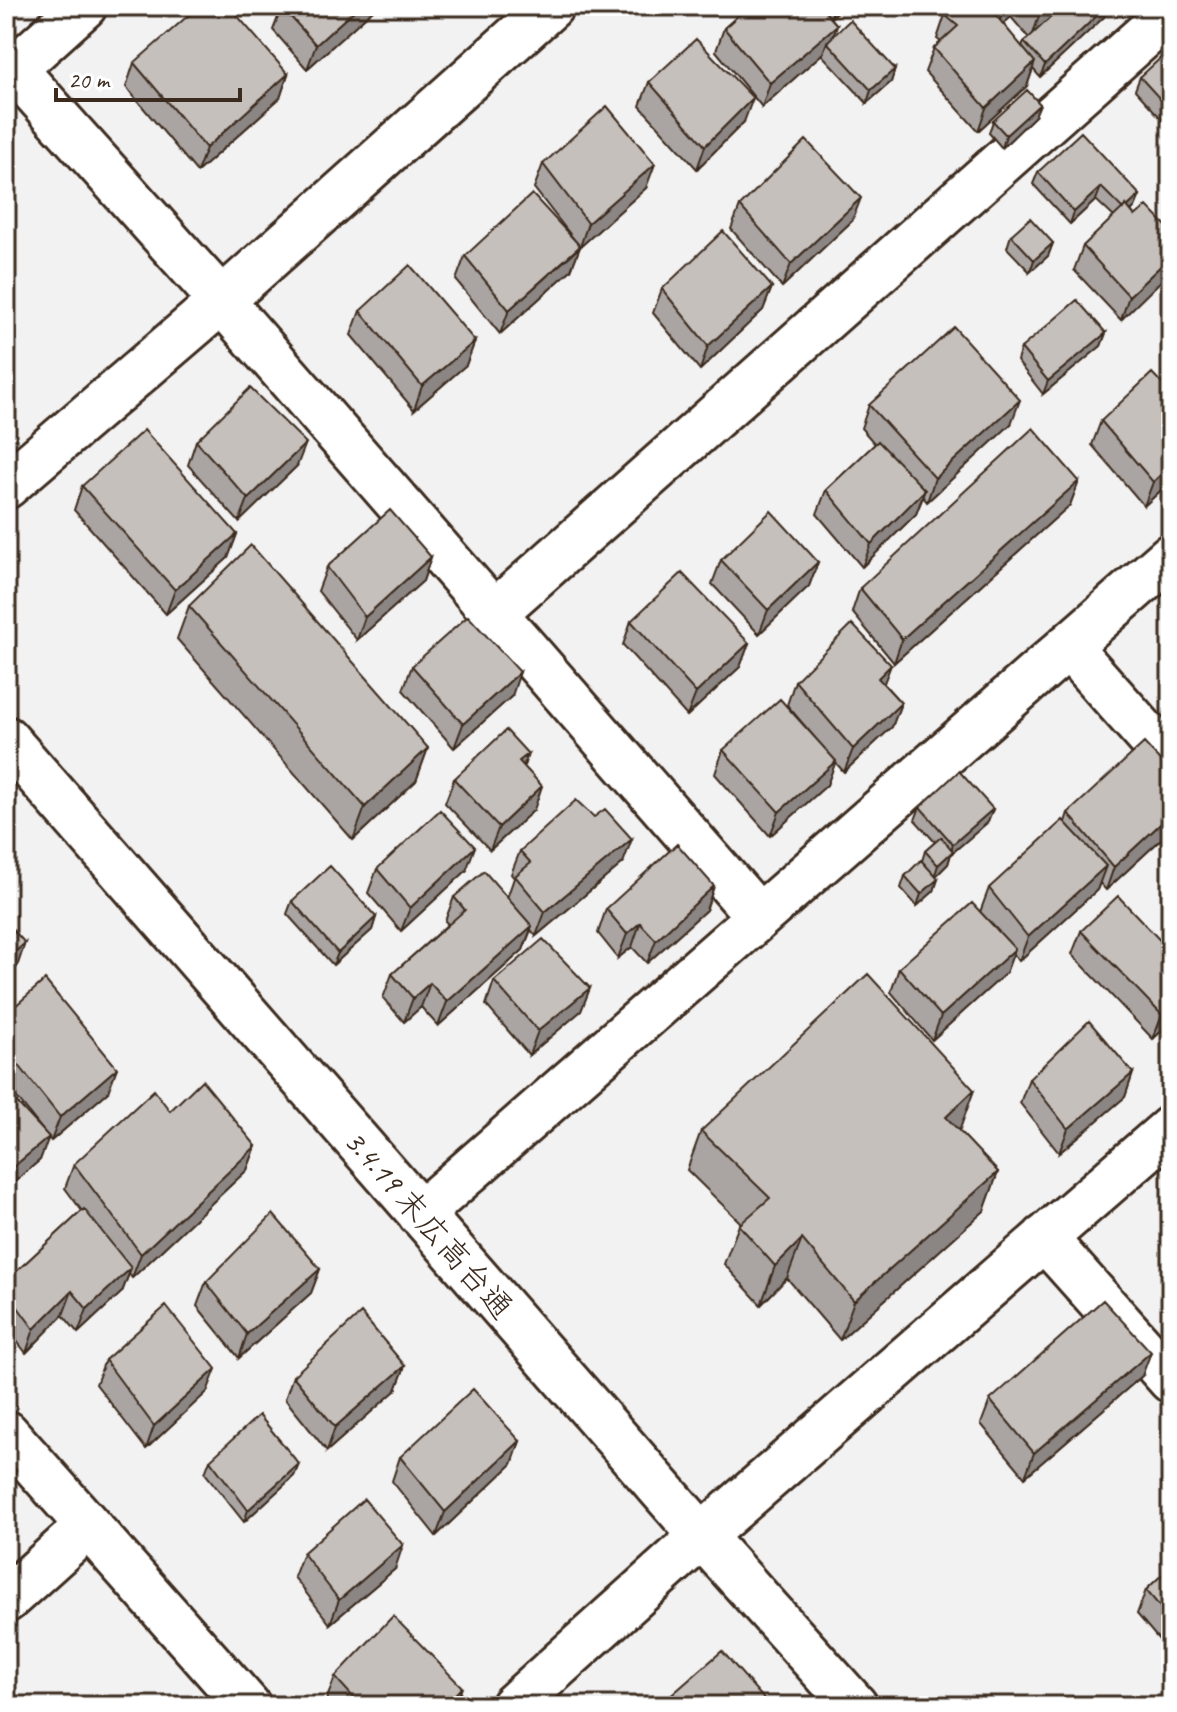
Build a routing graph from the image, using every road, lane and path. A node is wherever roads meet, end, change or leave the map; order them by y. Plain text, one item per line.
1 (84, 6) edge
2 (551, 6) edge
3 (1171, 12) edge
4 (10, 65) edge
5 (221, 300) junction
6 (6, 486) edge
7 (1171, 556) edge
8 (494, 613) junction
9 (1068, 646) junction
10 (6, 739) edge
11 (1171, 762) edge
12 (759, 917) junction
13 (1171, 1128) edge
14 (420, 1214) junction
15 (1044, 1238) junction
16 (1171, 1380) edge
17 (6, 1433) edge
18 (88, 1526) junction
19 (702, 1536) junction
20 (6, 1600) edge
21 (248, 1706) edge
22 (513, 1706) edge
23 (855, 1706) edge

1 - 4 street
2 - 5 street
3 - 8 street
4 - 5 street
5 - 6 street
5 - 8 street
7 - 9 street
8 - 12 street
9 - 11 street
9 - 12 street
10 - 14 street, 3.4.19 末広高台通
12 - 14 street
13 - 15 street
14 - 19 street, 3.4.19 末広高台通
15 - 16 street
15 - 19 street
17 - 18 street
18 - 20 street
18 - 21 street
19 - 22 street
19 - 23 street, 3.4.19 末広高台通

